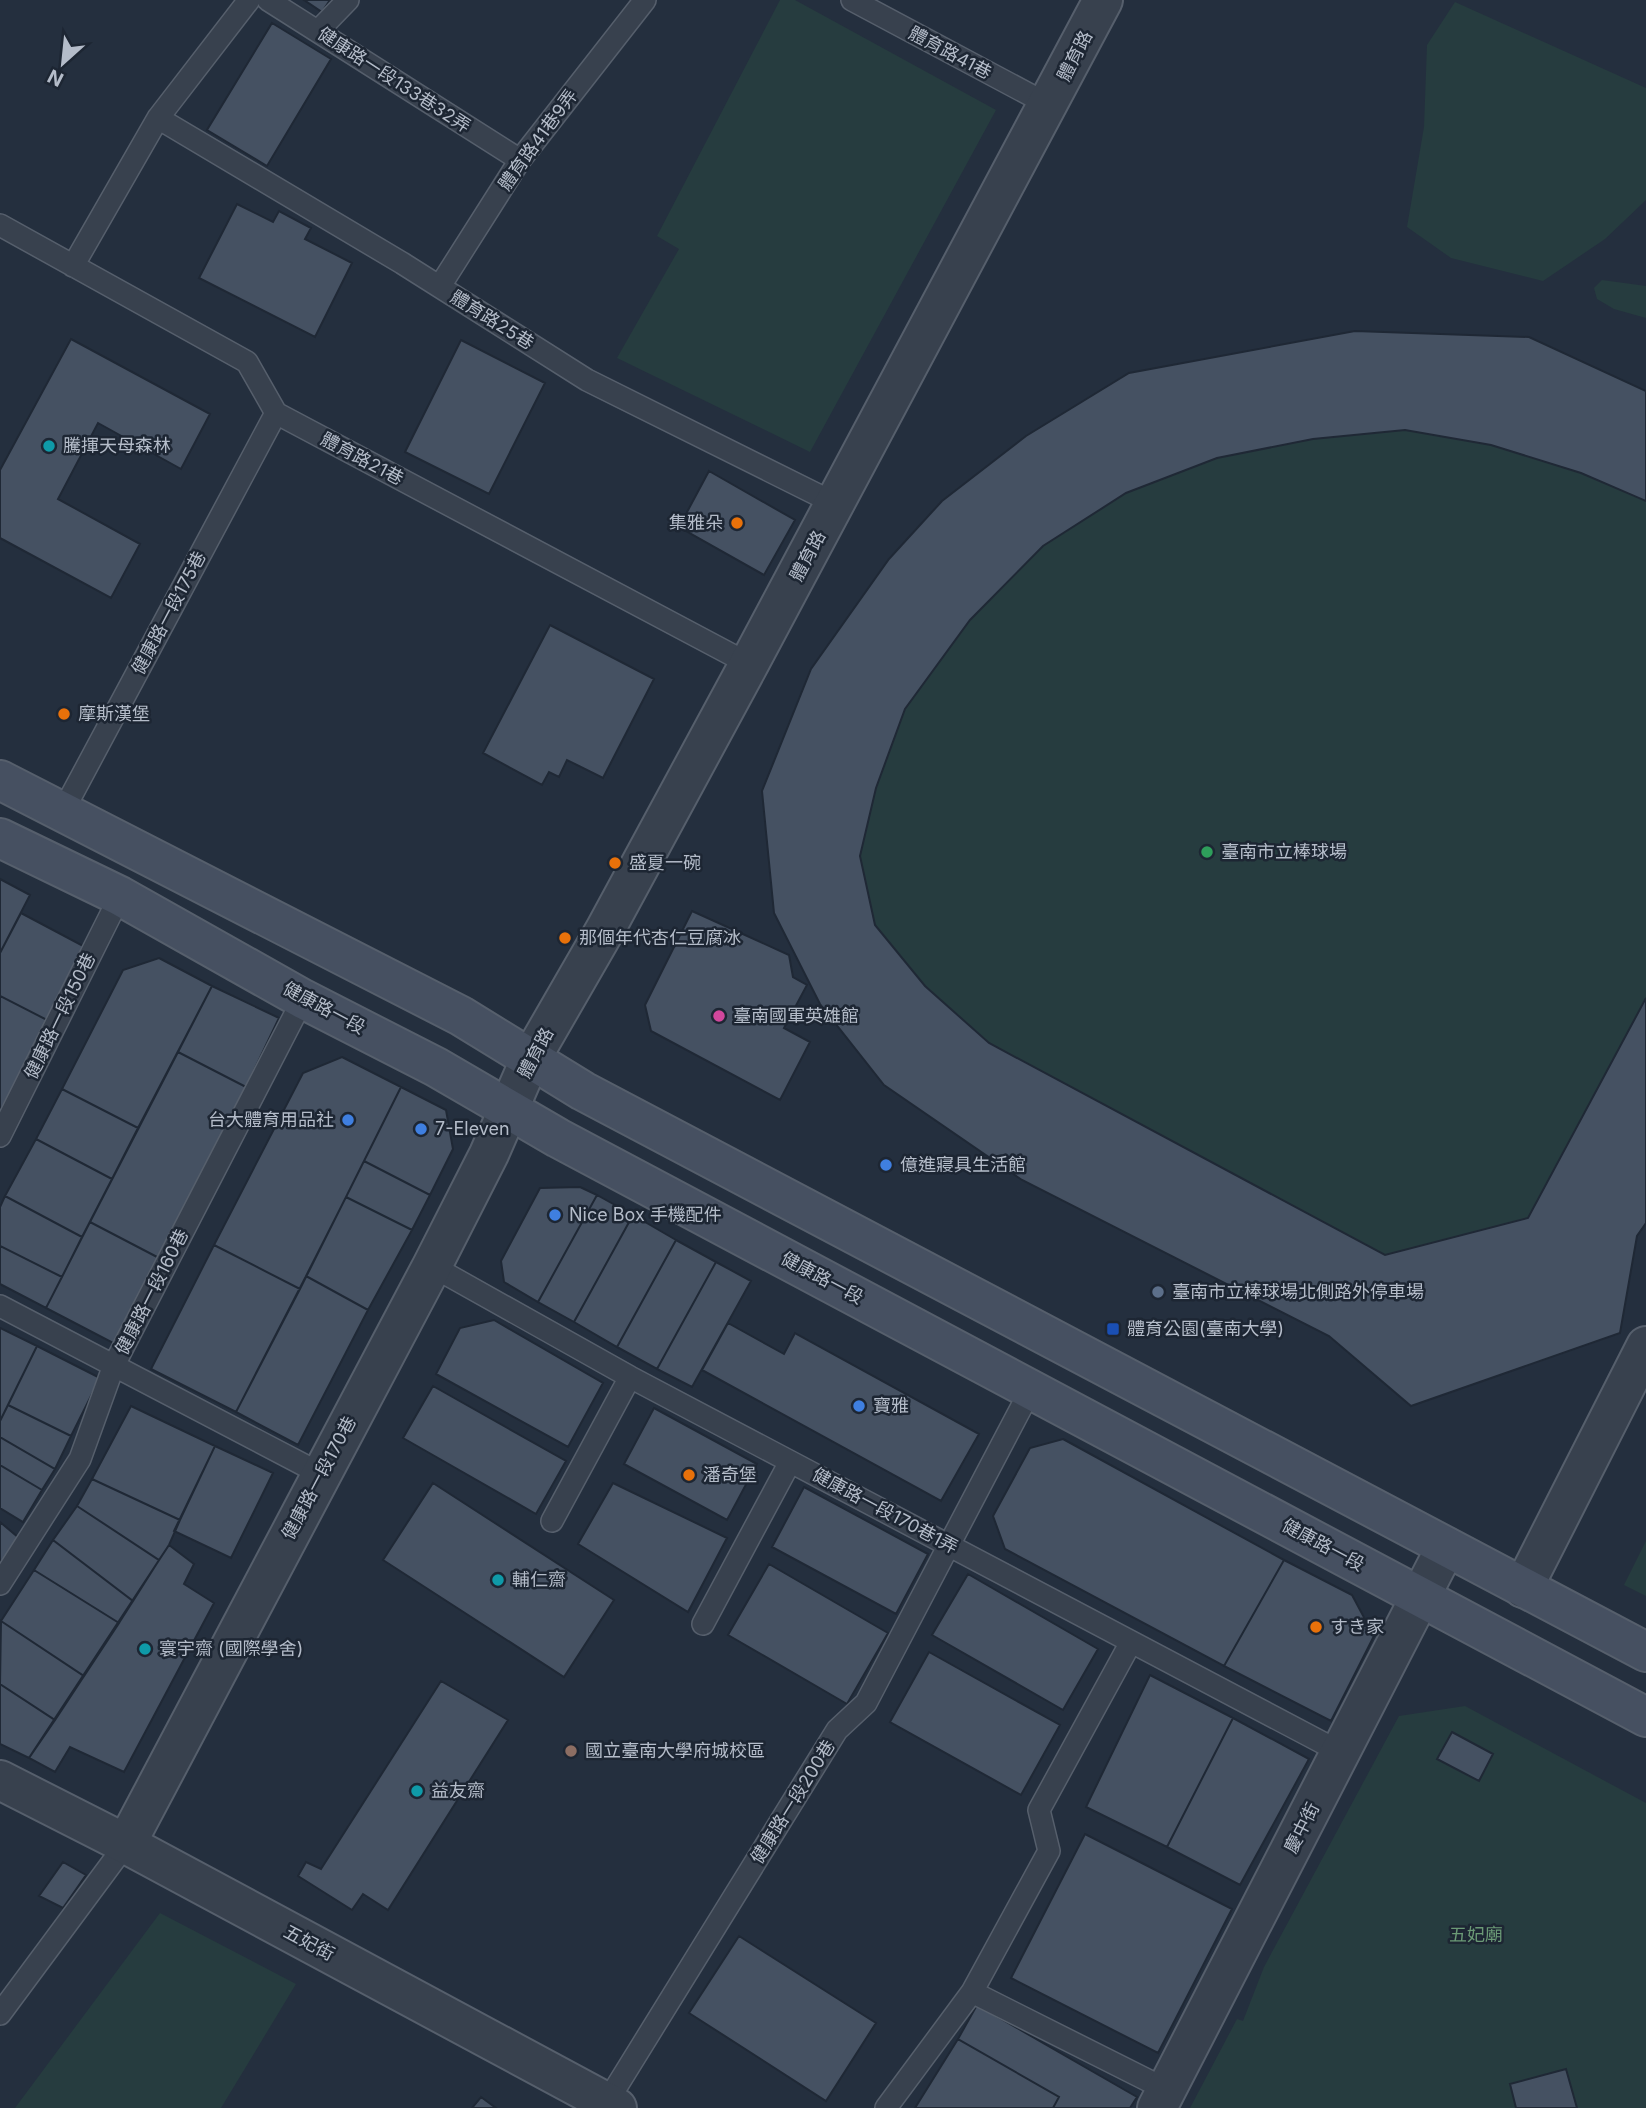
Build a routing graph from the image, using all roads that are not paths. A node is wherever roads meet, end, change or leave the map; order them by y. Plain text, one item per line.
1 (249, 0) edge
2 (268, 0) edge
3 (348, 0) edge
4 (645, 0) edge
5 (852, 0) edge
6 (1103, 0) edge
7 (318, 30) junction
8 (1049, 106) junction
9 (158, 118) junction
10 (520, 160) junction
11 (0, 225) edge
12 (73, 266) junction
13 (440, 286) junction
14 (276, 414) junction
15 (836, 504) junction
16 (749, 664) junction
17 (0, 780) edge
18 (62, 813) junction
19 (0, 838) edge
20 (120, 896) junction
21 (303, 999) junction
22 (530, 1060) junction
23 (507, 1109) junction
24 (0, 1136) edge
25 (432, 1266) junction
26 (0, 1306) edge
27 (1646, 1346) edge
28 (114, 1365) junction
29 (630, 1377) junction
30 (1031, 1389) junction
31 (790, 1462) junction
32 (321, 1474) junction
33 (552, 1521) dead end
34 (950, 1546) junction
35 (1446, 1547) junction
36 (0, 1584) edge
37 (1523, 1588) junction
38 (1420, 1597) junction
39 (703, 1624) dead end
40 (1131, 1642) junction
41 (1646, 1653) edge
42 (1646, 1717) edge
43 (1340, 1752) junction
44 (0, 1780) edge
45 (126, 1844) junction
46 (972, 1992) junction
47 (0, 2014) edge
48 (1162, 2099) edge
49 (612, 2105) edge
50 (886, 2108) edge

1 - 9 lane
2 - 7 lane, 健康路一段133巷32弄
3 - 7 lane
4 - 10 lane, 體育路41巷9弄
5 - 8 lane, 體育路41巷
6 - 8 street, 體育路
7 - 10 lane, 健康路一段133巷32弄
8 - 15 street, 體育路
9 - 12 lane
9 - 13 lane, 體育路25巷
10 - 13 lane, 體育路41巷9弄
11 - 12 lane
12 - 14 lane
13 - 15 lane, 體育路25巷
14 - 16 lane, 體育路21巷
14 - 18 lane, 健康路一段175巷
15 - 16 street, 體育路
16 - 22 street, 體育路
17 - 18 street
18 - 22 street
19 - 20 street, 健康路一段
20 - 21 street, 健康路一段
20 - 24 lane, 健康路一段150巷
21 - 23 street, 健康路一段
21 - 28 lane, 健康路一段160巷
22 - 23 street, 體育路
22 - 35 street
23 - 25 street, 健康路一段170巷
23 - 30 street, 健康路一段
25 - 29 lane, 健康路一段170巷1弄
25 - 32 street, 健康路一段170巷
26 - 28 lane
27 - 37 street
28 - 32 lane
28 - 36 lane, 健康路一段160巷
29 - 31 lane, 健康路一段170巷1弄
29 - 33 lane
30 - 34 lane, 健康路一段200巷
30 - 38 street, 健康路一段
31 - 34 lane, 健康路一段170巷1弄
31 - 39 lane
32 - 45 street, 健康路一段170巷
34 - 40 lane, 健康路一段170巷1弄
34 - 49 lane, 健康路一段200巷
35 - 37 street
35 - 38 street, 慶中街
37 - 41 street
38 - 42 street, 健康路一段
38 - 43 street, 慶中街
40 - 43 lane, 健康路一段170巷1弄
40 - 46 lane
43 - 48 street, 慶中街
44 - 45 street, 五妃街
45 - 47 lane
45 - 49 street, 五妃街
46 - 48 lane
46 - 50 lane

